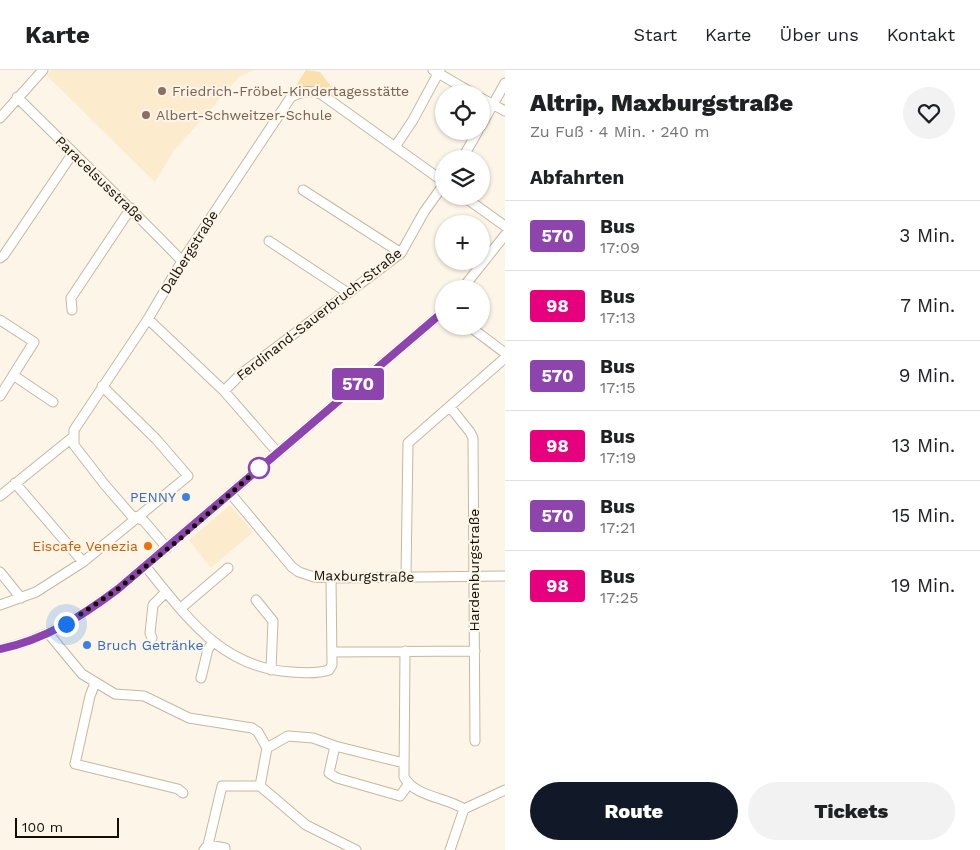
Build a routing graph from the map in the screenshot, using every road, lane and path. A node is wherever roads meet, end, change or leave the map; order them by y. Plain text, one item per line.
1 (44, 70) edge
2 (437, 71) edge
3 (505, 83) edge
4 (460, 85) edge
5 (18, 97) junction
6 (490, 102) edge
7 (494, 104) junction
8 (490, 111) edge
9 (505, 111) edge
10 (0, 118) edge
11 (395, 147) junction
12 (73, 153) junction
13 (435, 176) edge
14 (303, 190) dead end
15 (435, 196) edge
16 (476, 205) edge
17 (131, 208) junction
18 (505, 226) edge
19 (505, 235) edge
20 (269, 241) dead end
21 (401, 253) junction
22 (0, 258) edge
23 (182, 261) junction
24 (469, 280) edge
25 (348, 293) junction
26 (72, 310) dead end
27 (148, 319) junction
28 (435, 319) edge
29 (1, 323) edge
30 (481, 335) edge
31 (505, 354) edge
32 (505, 358) edge
33 (13, 375) junction
34 (102, 386) junction
35 (224, 392) junction
36 (0, 396) edge
37 (53, 402) dead end
38 (450, 407) junction
39 (73, 437) junction
40 (278, 453) junction
41 (15, 483) junction
42 (230, 493) junction
43 (0, 496) edge
44 (138, 518) junction
45 (168, 548) junction
46 (83, 562) junction
47 (146, 567) junction
48 (228, 568) dead end
49 (0, 572) edge
50 (475, 576) junction
51 (505, 576) edge
52 (406, 577) junction
53 (331, 578) junction
54 (166, 592) junction
55 (21, 598) junction
56 (256, 600) dead end
57 (0, 605) edge
58 (181, 608) junction
59 (48, 633) junction
60 (152, 638) dead end
61 (213, 642) junction
62 (0, 649) edge
63 (404, 651) junction
64 (475, 651) junction
65 (332, 652) junction
66 (271, 670) junction
67 (200, 678) dead end
68 (95, 683) junction
69 (475, 741) dead end
70 (335, 746) junction
71 (267, 748) junction
72 (404, 762) junction
73 (408, 785) junction
74 (260, 786) junction
75 (505, 790) edge
76 (184, 793) dead end
77 (464, 809) junction
78 (206, 847) edge
79 (227, 849) edge
80 (356, 850) edge
81 (450, 850) edge

1 - 5 street
2 - 4 street
2 - 11 street
3 - 7 street
5 - 10 street
5 - 12 street, Paracelsusstraße
6 - 7 street
7 - 8 street
7 - 9 street
11 - 13 street, Dalbergstraße
11 - 23 street, Dalbergstraße
12 - 17 street, Paracelsusstraße
12 - 22 street
14 - 21 street
15 - 21 street, Ferdinand-Sauerbruch-Straße
16 - 18 street
17 - 23 street, Paracelsusstraße
17 - 26 street
19 - 24 street
20 - 25 street
21 - 25 street, Ferdinand-Sauerbruch-Straße
23 - 27 street, Dalbergstraße
25 - 35 street, Ferdinand-Sauerbruch-Straße
27 - 34 street, Dalbergstraße
27 - 35 street
28 - 40 street
29 - 33 street
30 - 31 street
32 - 38 street
33 - 36 street
33 - 37 street
34 - 39 street, Dalbergstraße
34 - 44 street
35 - 40 street
38 - 50 street, Hardenburgstraße
38 - 52 street
39 - 41 street
39 - 44 street
40 - 42 street
41 - 43 street
41 - 46 street
42 - 45 street
42 - 53 street, Maxburgstraße
44 - 45 street
44 - 46 street
45 - 47 street
46 - 55 street
47 - 54 street
47 - 59 street
48 - 58 street
49 - 55 street
50 - 51 street, Maxburgstraße
50 - 52 street, Maxburgstraße
50 - 64 street, Hardenburgstraße
52 - 53 street, Maxburgstraße
53 - 65 street
54 - 58 street
54 - 60 street
55 - 57 street
56 - 66 street
58 - 61 street
59 - 62 street
59 - 68 street
61 - 66 street
61 - 67 street
63 - 64 street
63 - 65 street
63 - 72 street
64 - 69 street, Hardenburgstraße
65 - 66 street
68 - 71 street
68 - 76 street
70 - 71 street
70 - 72 street
70 - 73 street
71 - 74 street
72 - 73 street
73 - 77 street
74 - 78 street
74 - 80 street
75 - 77 street
77 - 81 street
78 - 79 street

